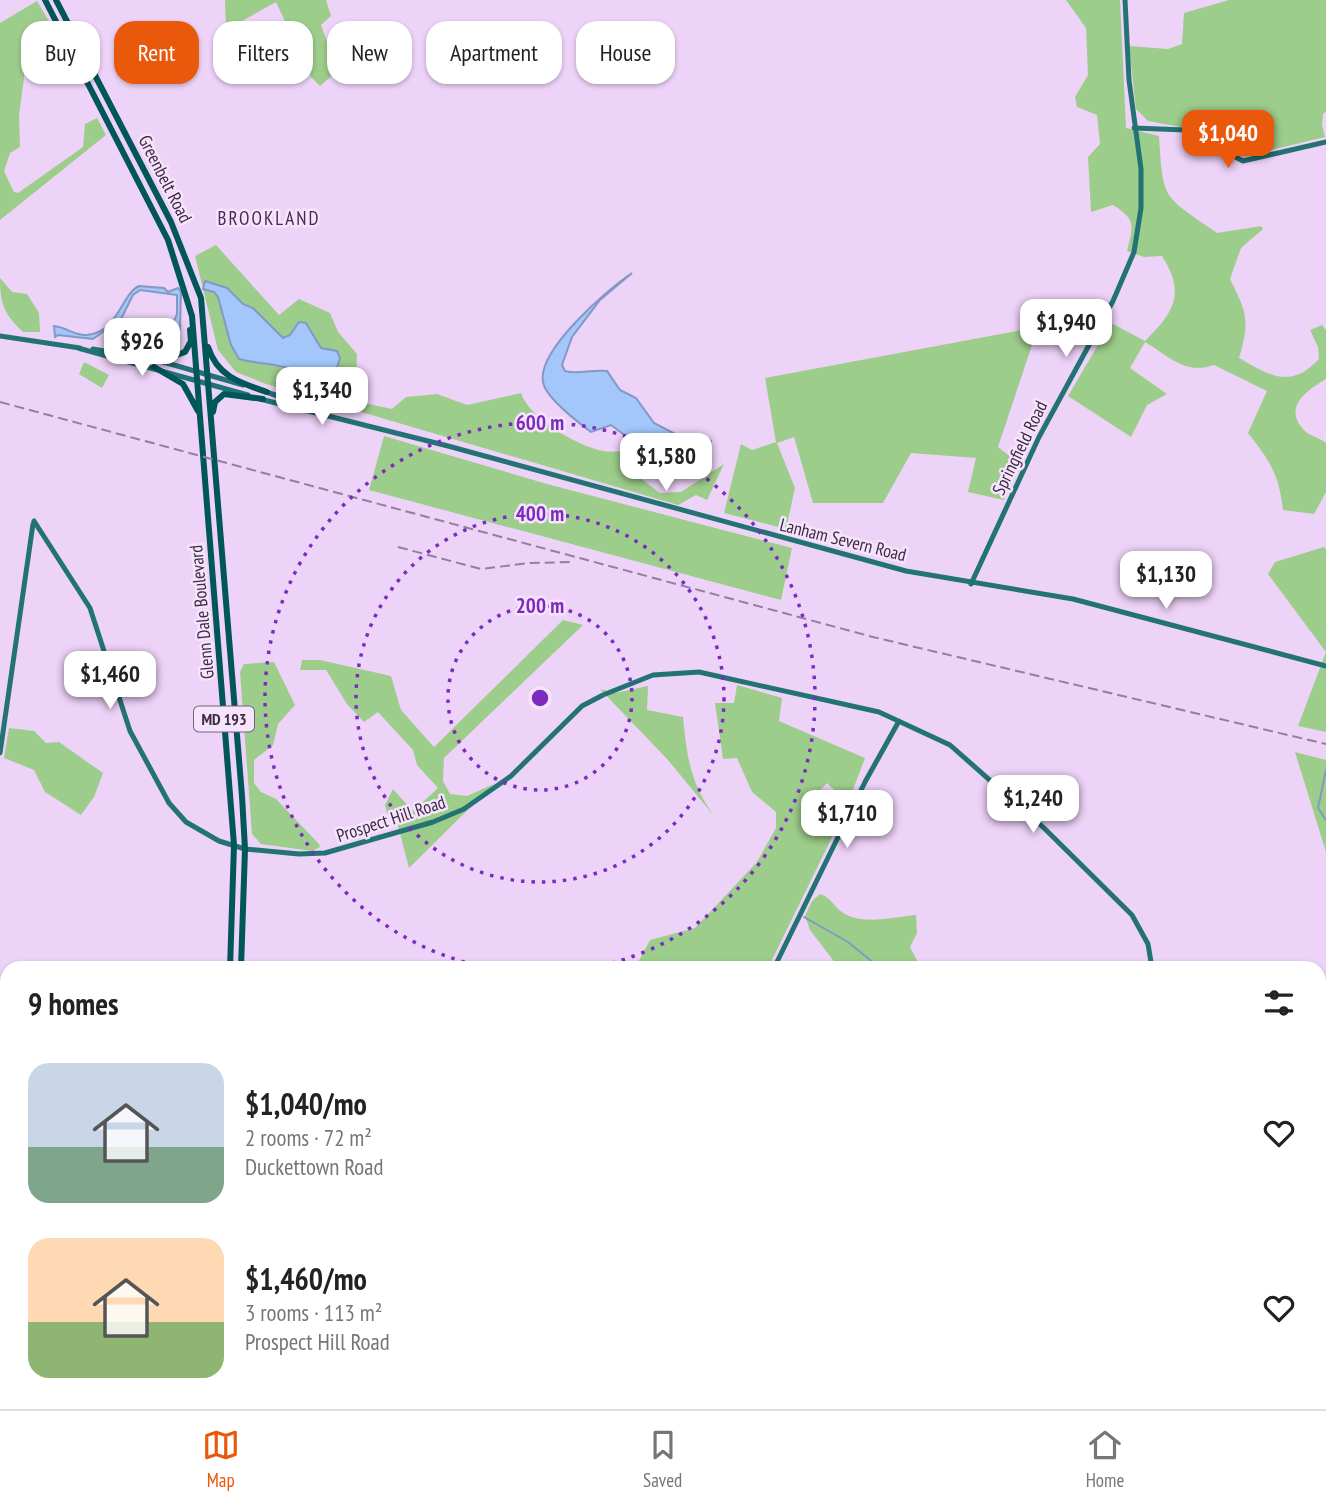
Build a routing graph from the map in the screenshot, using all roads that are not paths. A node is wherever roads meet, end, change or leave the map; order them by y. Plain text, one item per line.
1 (45, 0) edge
2 (56, 0) edge
3 (1125, 0) edge
4 (53, 16) junction
5 (56, 21) edge
6 (67, 21) edge
7 (100, 84) edge
8 (1134, 128) junction
9 (1326, 142) edge
10 (188, 297) junction
11 (203, 319) junction
12 (0, 336) edge
13 (78, 348) junction
14 (160, 361) junction
15 (154, 367) junction
16 (208, 375) junction
17 (198, 376) junction
18 (208, 383) junction
19 (267, 392) junction
20 (263, 400) junction
21 (357, 422) junction
22 (201, 432) junction
23 (214, 442) junction
24 (971, 583) junction
25 (1326, 666) edge
26 (899, 720) junction
27 (0, 753) edge
28 (234, 845) junction
29 (245, 849) junction
30 (231, 961) edge
31 (241, 961) edge
32 (777, 961) edge
33 (1151, 961) edge

1 - 4 main road, Greenbelt Road / MD 193
2 - 6 main road, Greenbelt Road / MD 193
3 - 8 street, Springfield Road
4 - 5 main road
4 - 10 main road, Greenbelt Road / MD 193
7 - 11 main road, Greenbelt Road / MD 193
8 - 9 street
8 - 24 street, Springfield Road
10 - 14 main road
10 - 17 main road, Greenbelt Road / MD 193
11 - 16 main road, Greenbelt Road / MD 193
11 - 19 main road
12 - 13 street, Lanham Severn Road
13 - 14 street, Lanham Severn Road
13 - 15 street, Lanham Severn Road
14 - 17 street, Lanham Severn Road
15 - 17 street, Lanham Severn Road
15 - 22 main road
16 - 17 street, Lanham Severn Road
16 - 18 main road, Greenbelt Road / MD 193
16 - 19 street, Lanham Severn Road
17 - 18 street, Lanham Severn Road
17 - 22 main road, Glenn Dale Boulevard / MD 193
18 - 20 street, Lanham Severn Road
18 - 23 main road, Glenn Dale Boulevard / MD 193
19 - 21 street, Lanham Severn Road
20 - 21 street, Lanham Severn Road
20 - 23 main road
21 - 24 street, Lanham Severn Road
22 - 28 main road, Glenn Dale Boulevard / MD 193
23 - 29 main road, Glenn Dale Boulevard / MD 193
24 - 25 street, Lanham Severn Road
26 - 29 street, Prospect Hill Road
26 - 32 street
26 - 33 street, Prospect Hill Road
27 - 28 street, Prospect Hill Road
28 - 29 street, Prospect Hill Road
28 - 30 main road, Glenn Dale Boulevard / MD 193
29 - 31 main road, Glenn Dale Boulevard / MD 193

